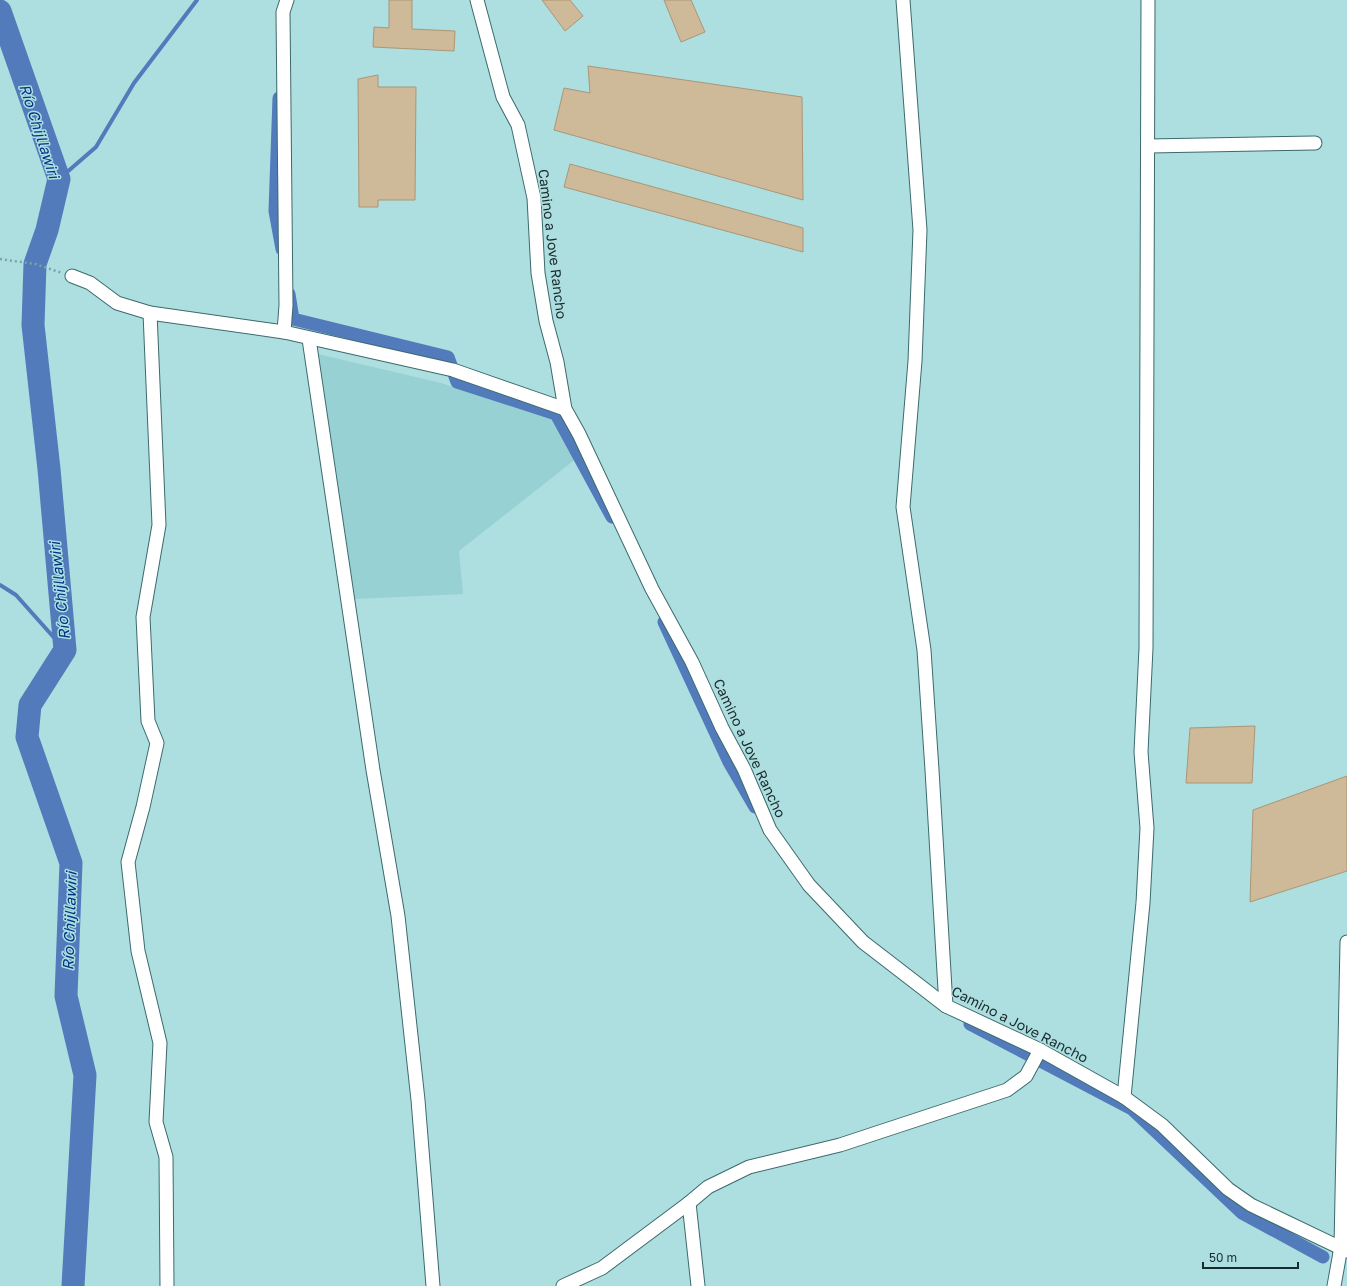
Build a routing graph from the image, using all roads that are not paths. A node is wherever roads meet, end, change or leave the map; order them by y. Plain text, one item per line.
1 (287, 0) edge
2 (477, 0) edge
3 (903, 0) edge
4 (1148, 0) edge
5 (1315, 143) dead end
6 (1149, 146) junction
7 (72, 276) road end
8 (150, 313) junction
9 (284, 332) junction
10 (309, 339) junction
11 (565, 409) junction
12 (1347, 942) edge
13 (946, 1006) junction
14 (1040, 1050) junction
15 (1124, 1097) junction
16 (689, 1203) junction
17 (1344, 1249) edge
18 (167, 1286) edge
19 (433, 1286) edge
20 (563, 1286) edge
21 (698, 1286) edge
22 (1334, 1286) edge

1 - 9 street
2 - 11 street, Camino a Jove Rancho
3 - 13 street
4 - 6 street
5 - 6 street
6 - 15 street
7 - 8 street
8 - 9 street
8 - 18 street
9 - 10 street
10 - 11 street
10 - 19 street
11 - 13 street, Camino a Jove Rancho
12 - 17 street
13 - 14 street, Camino a Jove Rancho
14 - 15 street, Camino a Jove Rancho
14 - 16 street
15 - 17 street, Camino a Jove Rancho
16 - 20 street
16 - 21 street
17 - 22 street

